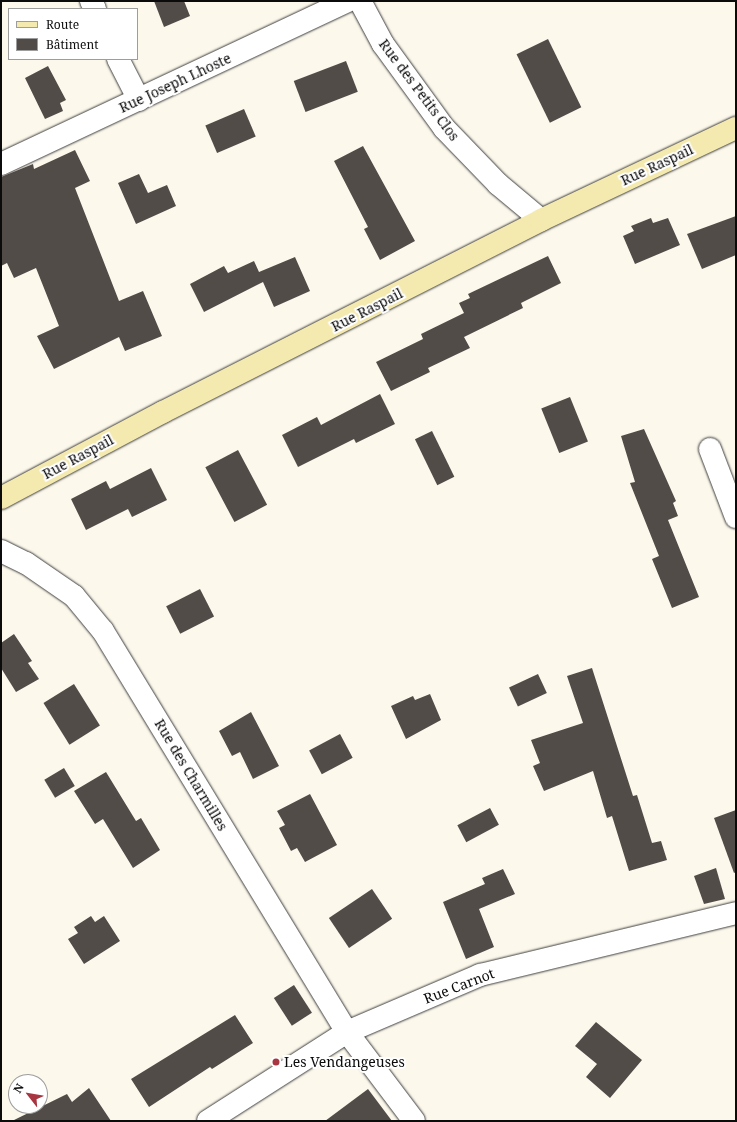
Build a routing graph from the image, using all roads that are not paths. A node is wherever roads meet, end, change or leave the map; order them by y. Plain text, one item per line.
1 (348, 1) edge
2 (360, 1) edge
3 (119, 60) edge
4 (139, 100) junction
5 (736, 128) edge
6 (1, 164) edge
7 (541, 220) junction
8 (710, 449) dead end
9 (1, 498) edge
10 (736, 517) edge
11 (1, 551) edge
12 (736, 913) edge
13 (347, 1032) junction
14 (208, 1121) edge
15 (414, 1121) edge

1 - 4 street, Rue Joseph Lhoste
2 - 7 street, Rue des Petits Clos
3 - 4 street
4 - 6 street, Rue Joseph Lhoste
5 - 7 street, Rue Raspail
7 - 9 street, Rue Raspail
8 - 10 street
11 - 13 street, Rue des Charmilles
12 - 13 street, Rue Carnot
13 - 14 street, Rue Carnot
13 - 15 street, Rue des Charmilles

